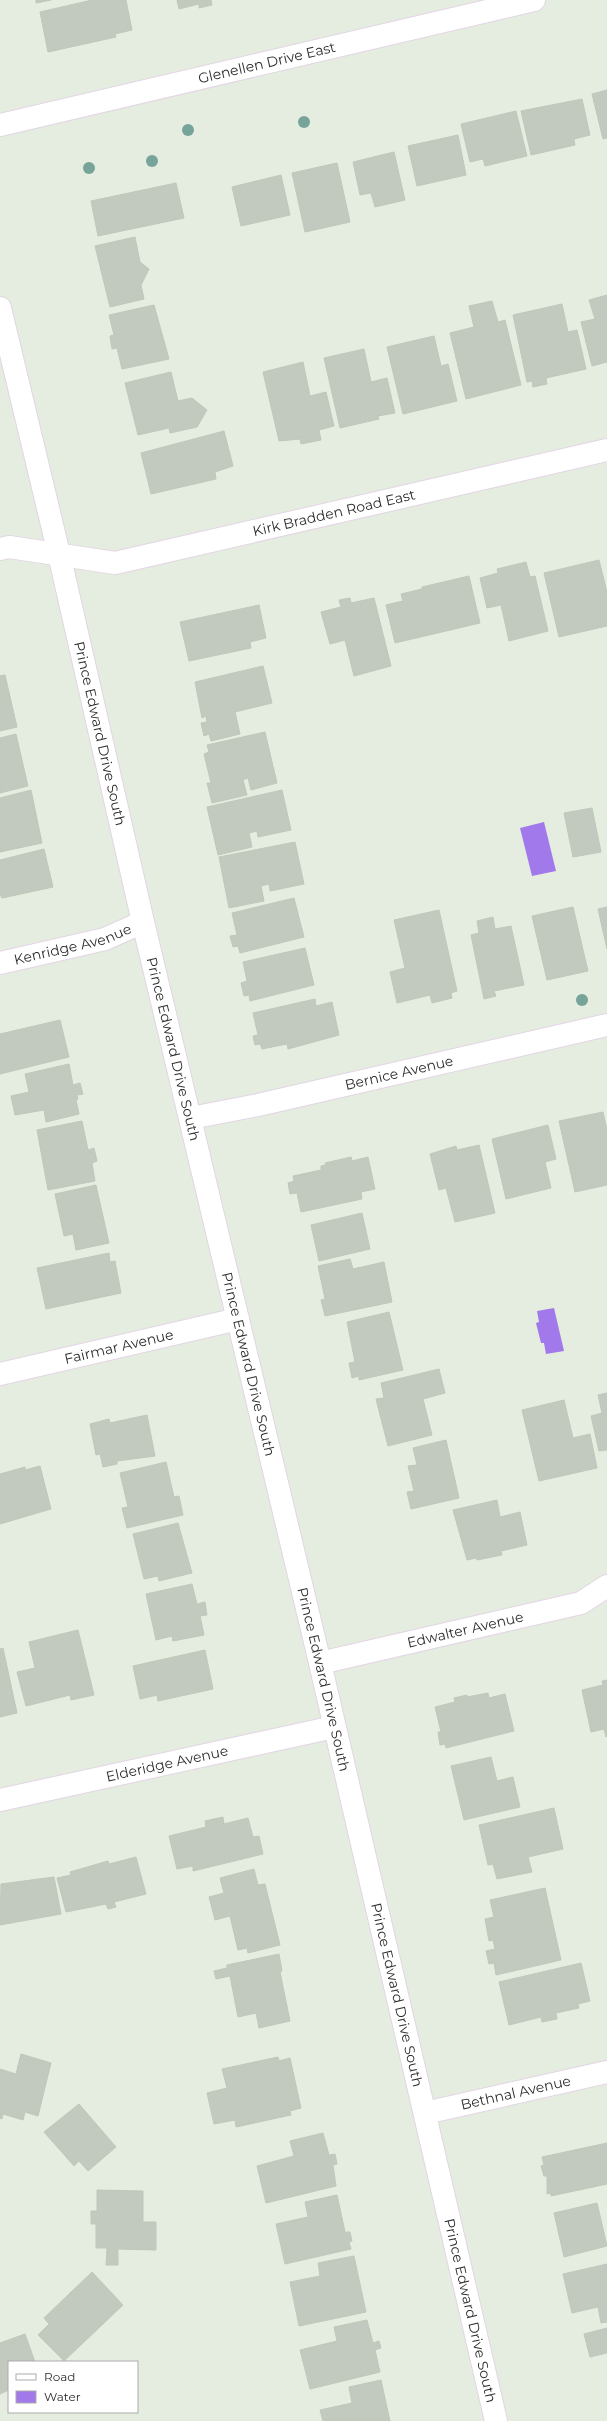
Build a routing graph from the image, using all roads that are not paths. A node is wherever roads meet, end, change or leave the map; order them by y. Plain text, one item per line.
1 (534, 0) edge
2 (0, 124) edge
3 (0, 308) edge
4 (607, 450) edge
5 (0, 549) edge
6 (59, 554) junction
7 (143, 922) junction
8 (0, 963) edge
9 (607, 1025) edge
10 (190, 1118) junction
11 (238, 1320) junction
12 (0, 1374) edge
13 (607, 1586) edge
14 (320, 1663) junction
15 (334, 1727) junction
16 (0, 1800) edge
17 (607, 2072) edge
18 (425, 2113) junction
19 (496, 2421) edge

1 - 2 street, Glenellen Drive East
3 - 6 street, Prince Edward Drive South
4 - 6 street, Kirk Bradden Road East
5 - 6 street, Kirk Bradden Road East
6 - 7 street, Prince Edward Drive South
7 - 8 street, Kenridge Avenue
7 - 10 street, Prince Edward Drive South
9 - 10 street, Bernice Avenue
10 - 11 street, Prince Edward Drive South
11 - 12 street, Fairmar Avenue
11 - 14 street, Prince Edward Drive South
13 - 14 street, Edwalter Avenue
14 - 15 street, Prince Edward Drive South
15 - 16 street, Elderidge Avenue
15 - 18 street, Prince Edward Drive South
17 - 18 street, Bethnal Avenue
18 - 19 street, Prince Edward Drive South

